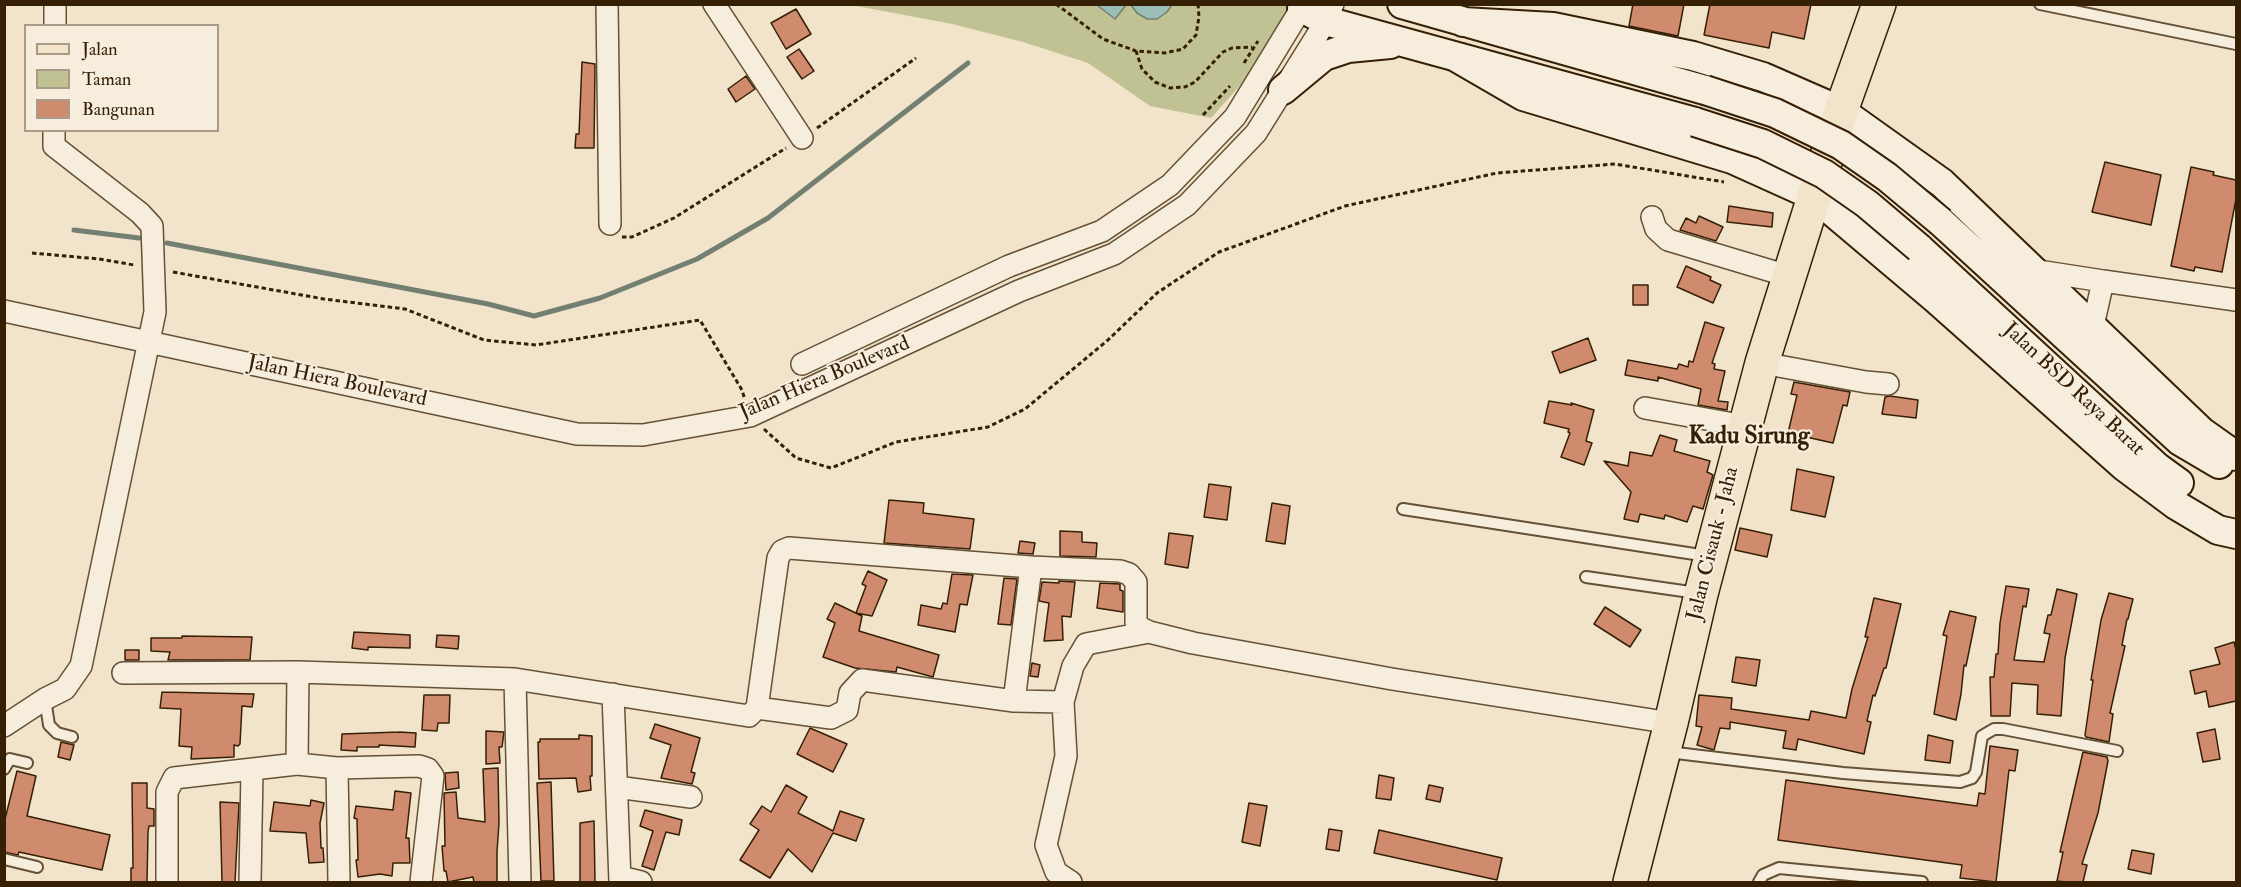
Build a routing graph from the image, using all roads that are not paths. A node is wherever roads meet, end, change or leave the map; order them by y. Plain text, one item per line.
1 (55, 4) edge
2 (607, 4) edge
3 (714, 4) edge
4 (1879, 4) edge
5 (2040, 4) edge
6 (1410, 6) edge
7 (1316, 9) edge
8 (1463, 22) junction
9 (55, 24) edge
10 (1407, 43) junction
11 (2236, 44) edge
12 (1454, 56) junction
13 (1763, 77) junction
14 (1282, 90) junction
15 (1841, 111) junction
16 (54, 132) edge
17 (802, 138) road end
18 (1732, 159) junction
19 (1942, 183) junction
20 (1814, 196) junction
21 (1652, 217) dead end
22 (610, 224) road end
23 (1884, 255) junction
24 (1009, 266) junction
25 (2032, 270) junction
26 (1788, 276) junction
27 (2103, 280) junction
28 (1019, 291) junction
29 (2236, 300) edge
30 (4, 311) edge
31 (2093, 326) junction
32 (148, 341) junction
33 (1762, 363) junction
34 (802, 364) dead end
35 (1888, 384) dead end
36 (1645, 408) dead end
37 (1745, 426) junction
38 (2236, 456) edge
39 (2236, 474) edge
40 (1402, 509) dead end
41 (2236, 520) edge
42 (2236, 534) edge
43 (1710, 557) junction
44 (1031, 567) junction
45 (1586, 577) dead end
46 (1701, 594) junction
47 (1149, 632) junction
48 (298, 672) junction
49 (123, 673) dead end
50 (515, 680) junction
51 (613, 694) junction
52 (45, 699) junction
53 (1014, 701) junction
54 (1063, 702) junction
55 (757, 708) junction
56 (4, 726) edge
57 (72, 737) dead end
58 (1667, 738) junction
59 (2117, 752) dead end
60 (27, 763) dead end
61 (297, 764) junction
62 (337, 768) junction
63 (4, 769) edge
64 (252, 770) junction
65 (616, 787) junction
66 (691, 796) dead end
67 (4, 860) edge
68 (37, 867) dead end
69 (620, 880) edge
70 (167, 882) edge
71 (250, 882) edge
72 (339, 882) edge
73 (421, 882) edge
74 (520, 882) edge
75 (641, 882) edge
76 (1071, 882) edge
77 (1630, 882) edge
78 (1759, 882) edge
79 (1922, 882) edge

1 - 9 street
2 - 22 street
3 - 17 street
4 - 15 main road, Jalan Cisauk - Jaha
5 - 11 lane
6 - 8 main road
7 - 10 main road
7 - 14 street, Jalan Hiera Boulevard
7 - 24 street, Jalan Hiera Boulevard
8 - 13 main road
8 - 39 main road, Jalan BSD Raya Barat, bridge
10 - 12 main road
10 - 14 main road
12 - 18 main road
12 - 41 main road, Jalan BSD Raya Barat, bridge
13 - 15 main road
13 - 18 main road
14 - 28 street, Jalan Hiera Boulevard
15 - 19 main road
15 - 20 main road, Jalan Cisauk - Jaha
16 - 32 street
18 - 20 main road
19 - 23 main road
19 - 25 main road
20 - 23 main road
20 - 26 main road, Jalan Cisauk - Jaha
21 - 26 street
23 - 42 main road
24 - 28 street
24 - 34 street, Jalan Hiera Boulevard
25 - 27 street
25 - 31 main road
26 - 33 main road, Jalan Cisauk - Jaha
27 - 29 street
27 - 31 street
28 - 32 street, Jalan Hiera Boulevard
30 - 32 street, Jalan Hiera Boulevard
31 - 38 main road
32 - 52 street
33 - 35 street
33 - 37 main road, Jalan Cisauk - Jaha
36 - 37 street
37 - 43 main road, Jalan Cisauk - Jaha
40 - 43 lane
43 - 46 main road, Jalan Cisauk - Jaha
44 - 47 street
44 - 53 street
44 - 55 street
45 - 46 lane
46 - 58 main road, Jalan Cisauk - Jaha
47 - 54 street
47 - 58 street
48 - 49 street
48 - 50 street
48 - 61 street
50 - 51 street
50 - 74 street
51 - 55 street
51 - 65 street
52 - 56 street
52 - 57 lane
53 - 54 street
53 - 55 street
54 - 76 street
58 - 59 lane
58 - 77 main road, Jalan Cisauk - Jaha
60 - 63 lane
61 - 62 street
61 - 64 street
62 - 72 street
62 - 73 street
64 - 70 street
64 - 71 street
65 - 66 street
65 - 69 street
67 - 68 lane
69 - 75 street
78 - 79 lane

